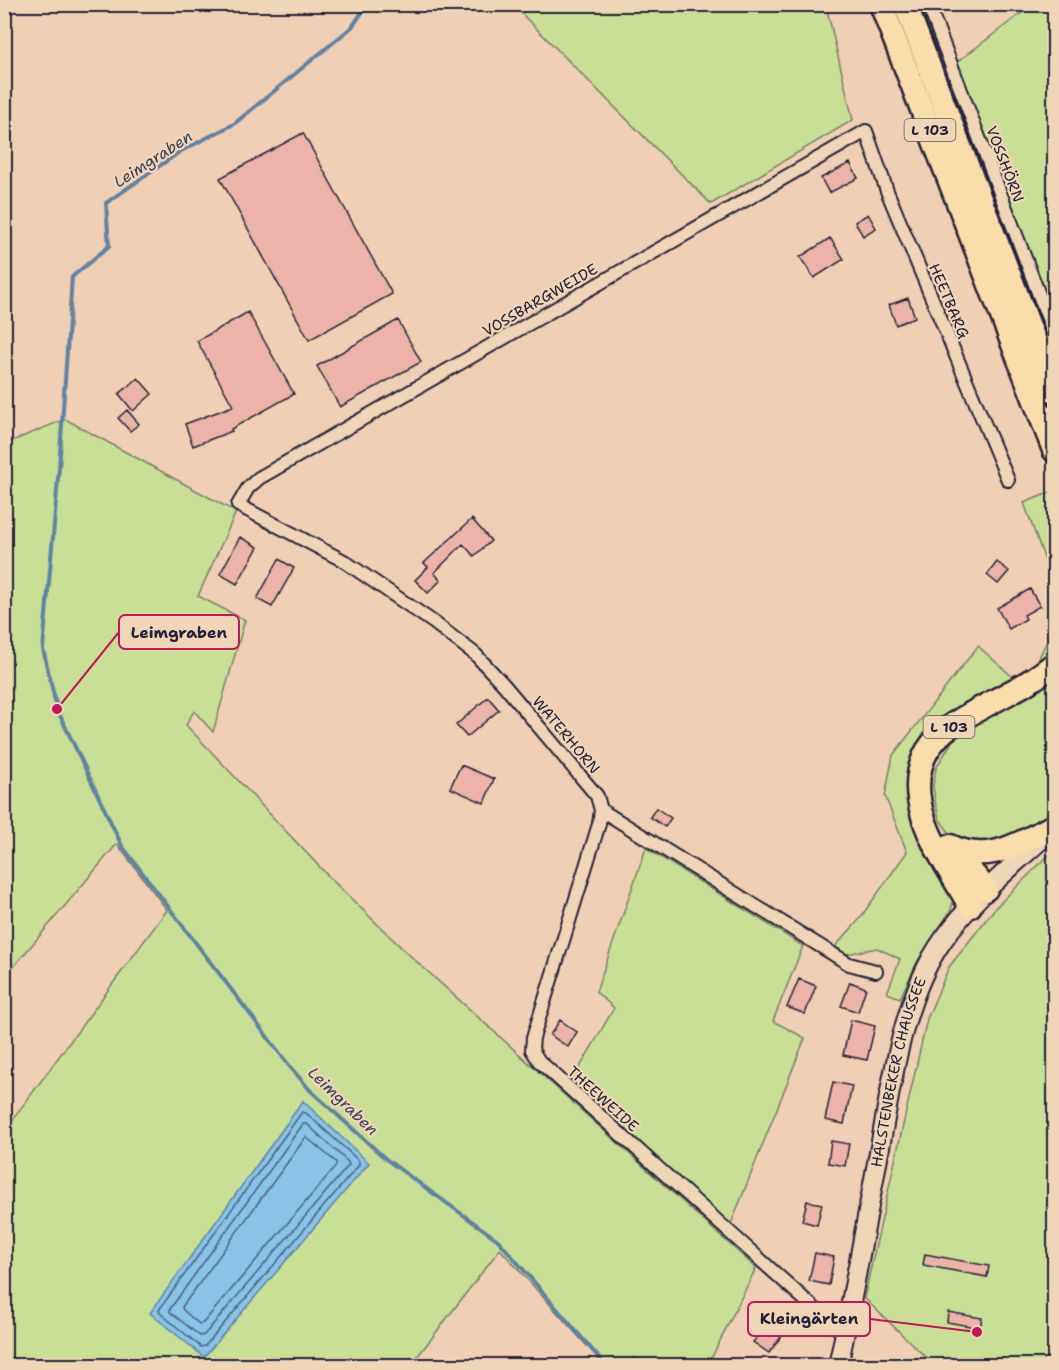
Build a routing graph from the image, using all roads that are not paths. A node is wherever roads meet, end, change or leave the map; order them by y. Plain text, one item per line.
1 (881, 4) edge
2 (905, 4) edge
3 (928, 4) edge
4 (866, 131) joint
5 (1054, 334) edge
6 (1054, 391) edge
7 (1054, 450) edge
8 (1008, 480) dead end
9 (238, 505) joint
10 (1050, 671) edge
11 (602, 810) junction
12 (924, 819) junction
13 (1054, 827) edge
14 (950, 846) junction
15 (986, 889) junction
16 (970, 906) junction
17 (876, 971) dead end
18 (845, 1333) junction
19 (838, 1365) edge

1 - 7 highway, L 103
2 - 6 highway, L 103
3 - 5 street, VOSSHÖRN
4 - 8 street, HEETBARG
4 - 9 street, VOSSBARGWEIDE
9 - 11 street, WATERHORN
10 - 12 highway, L 103
11 - 17 street, WATERHORN
11 - 18 street, THEEWEIDE
12 - 14 highway
12 - 16 highway, L 103
13 - 14 highway
13 - 15 main road, HALSTENBEKER CHAUSSEE
14 - 15 highway
15 - 16 main road, HALSTENBEKER CHAUSSEE
16 - 18 main road, HALSTENBEKER CHAUSSEE
18 - 19 main road, HALSTENBEKER CHAUSSEE

